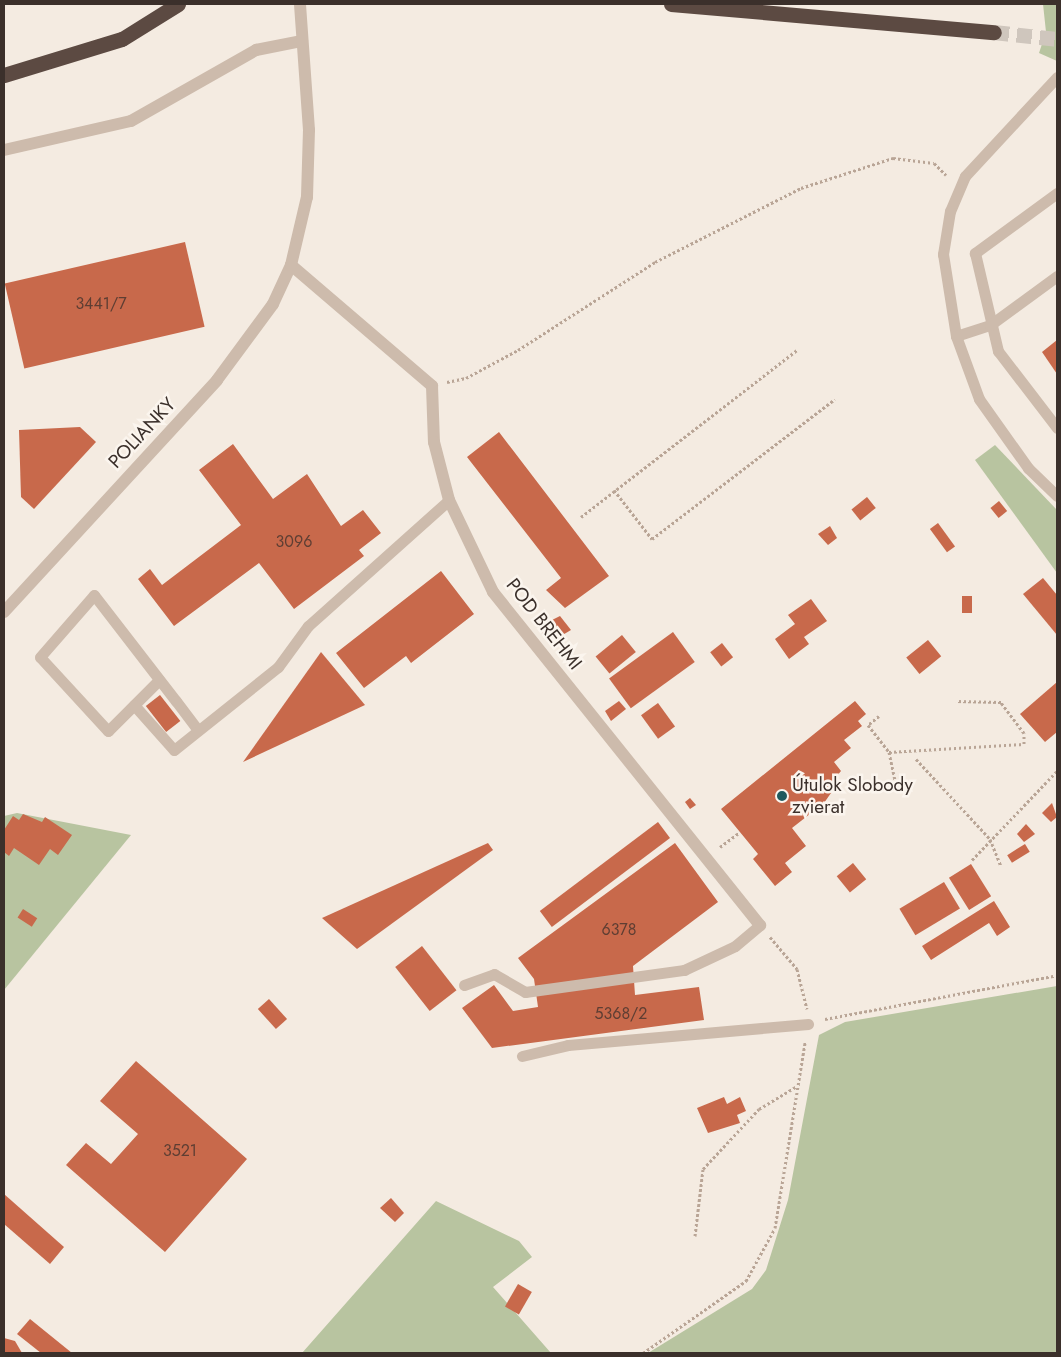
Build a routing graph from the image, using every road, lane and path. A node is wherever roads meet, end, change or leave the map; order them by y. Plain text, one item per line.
1 (178, 4) edge
2 (300, 4) edge
3 (671, 4) edge
4 (994, 32) tunnel mouth
5 (302, 41) junction
6 (4, 75) edge
7 (1057, 77) edge
8 (4, 150) edge
9 (1057, 192) edge
10 (956, 194) junction
11 (290, 265) junction
12 (1057, 276) edge
13 (990, 325) junction
14 (956, 336) junction
15 (797, 350) dead end
16 (432, 386) junction
17 (835, 399) dead end
18 (1057, 428) edge
19 (614, 490) junction
20 (1057, 496) edge
21 (449, 500) junction
22 (581, 517) dead end
23 (4, 612) edge
24 (159, 680) junction
25 (956, 701) dead end
26 (134, 705) junction
27 (879, 716) dead end
28 (198, 730) junction
29 (889, 752) junction
30 (916, 759) dead end
31 (1057, 771) edge
32 (896, 785) dead end
33 (740, 832) dead end
34 (990, 839) junction
35 (724, 844) dead end
36 (972, 860) dead end
37 (1001, 866) dead end
38 (760, 925) junction
39 (1057, 975) edge
40 (464, 985) dead end
41 (808, 1024) junction
42 (522, 1056) dead end
43 (797, 1086) junction
44 (695, 1236) dead end
45 (643, 1353) edge

1 - 6 highway
2 - 5 street, POLIANKY
3 - 4 highway
5 - 8 street
5 - 11 street, POLIANKY
7 - 10 lane
9 - 13 lane
10 - 14 lane
10 - 16 path
11 - 16 street
11 - 23 street, POLIANKY
12 - 13 lane
13 - 14 lane
13 - 18 lane
14 - 20 lane
15 - 19 path
16 - 21 street, POD BREHMI
17 - 19 path
19 - 22 path
21 - 28 lane
21 - 38 street, POD BREHMI
24 - 26 lane
24 - 26 lane
24 - 28 lane
25 - 29 path
26 - 28 lane
27 - 29 path
29 - 32 path
30 - 34 path
31 - 34 path
33 - 35 path
34 - 36 path
34 - 37 path
38 - 40 lane
38 - 41 path
39 - 41 path
41 - 42 lane
41 - 43 path
43 - 44 path
43 - 45 path

